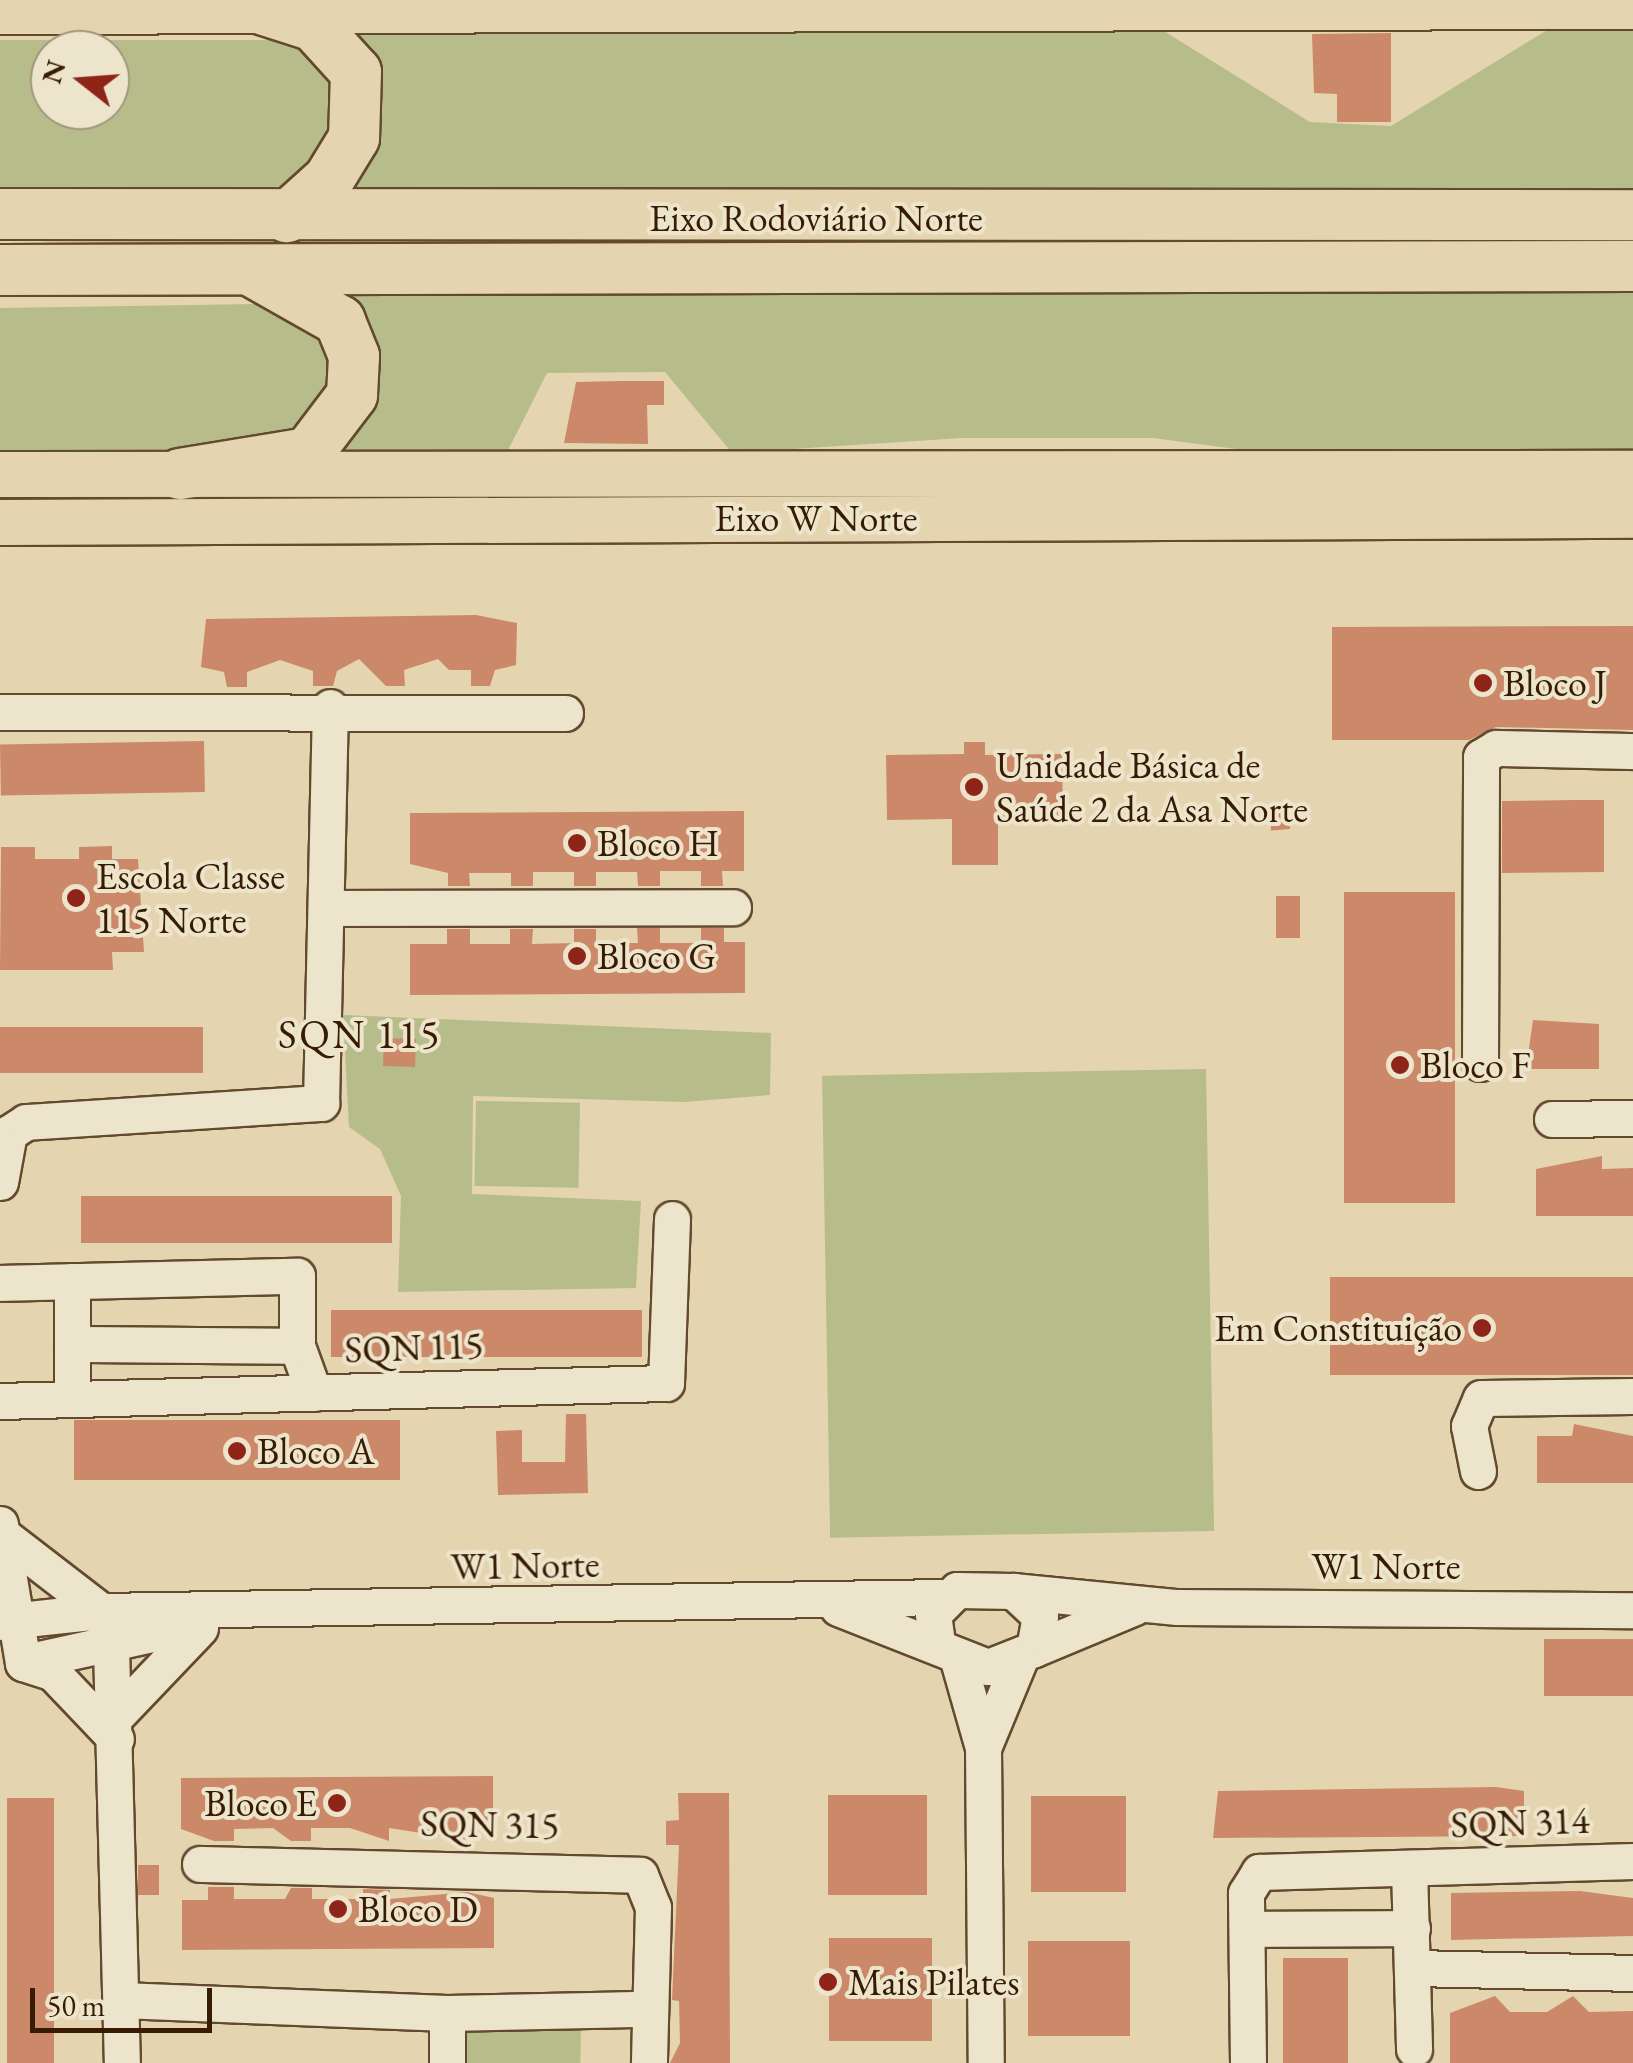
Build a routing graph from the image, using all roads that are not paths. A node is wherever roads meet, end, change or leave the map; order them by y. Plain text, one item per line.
1 (1633, 6) edge
2 (258, 8) junction
3 (0, 11) edge
4 (0, 214) edge
5 (1633, 215) edge
6 (287, 216) junction
7 (1633, 266) edge
8 (246, 269) junction
9 (0, 270) edge
10 (1633, 473) edge
11 (0, 474) edge
12 (180, 474) junction
13 (1633, 515) edge
14 (0, 522) edge
15 (330, 707) junction
16 (0, 712) edge
17 (565, 713) dead end
18 (1633, 752) edge
19 (733, 907) dead end
20 (331, 908) junction
21 (1480, 1062) dead end
22 (1633, 1118) edge
23 (1552, 1119) dead end
24 (0, 1182) edge
25 (672, 1219) dead end
26 (72, 1281) junction
27 (0, 1283) edge
28 (72, 1344) junction
29 (297, 1346) junction
30 (314, 1392) junction
31 (1633, 1396) edge
32 (72, 1399) junction
33 (0, 1400) edge
34 (1478, 1471) dead end
35 (1, 1535) edge
36 (1013, 1591) junction
37 (943, 1597) junction
38 (823, 1602) junction
39 (1138, 1606) junction
40 (1633, 1610) edge
41 (101, 1611) junction
42 (218, 1618) junction
43 (8, 1621) edge
44 (111, 1647) junction
45 (948, 1651) junction
46 (1026, 1655) junction
47 (11, 1664) edge
48 (117, 1726) junction
49 (983, 1748) junction
50 (1633, 1861) edge
51 (200, 1864) dead end
52 (1409, 1868) junction
53 (1412, 1928) junction
54 (1246, 1929) junction
55 (1414, 1968) junction
56 (1633, 1973) edge
57 (121, 2000) junction
58 (646, 2010) junction
59 (447, 2013) junction
60 (1414, 2049) dead end
61 (122, 2063) edge
62 (448, 2063) edge
63 (648, 2063) edge
64 (986, 2063) edge
65 (1248, 2063) edge

1 - 2 main road
2 - 3 main road
2 - 6 highway
4 - 6 highway, Eixo Rodoviário Norte
5 - 6 highway, Eixo Rodoviário Norte
7 - 8 highway, Eixo Rodoviário Norte
8 - 9 highway, Eixo Rodoviário Norte
8 - 12 highway
10 - 12 main road, Eixo W Norte
11 - 12 main road, Eixo W Norte
13 - 14 main road, Eixo W Norte
15 - 16 street
15 - 17 street
15 - 20 street
18 - 21 street
19 - 20 street
20 - 24 street
22 - 23 street
25 - 30 street, SQN 115
26 - 27 street
26 - 28 street
26 - 29 street
28 - 29 street
28 - 32 street
29 - 30 street
30 - 32 street, SQN 115
31 - 34 street
32 - 33 street, SQN 115
35 - 41 street
35 - 43 street
36 - 37 street
36 - 39 street, W1 Norte
36 - 46 street
37 - 38 street, W1 Norte
37 - 45 street
38 - 42 street, W1 Norte
38 - 45 street, W1 Norte
39 - 40 street, W1 Norte
39 - 46 street, W1 Norte
41 - 42 street, W1 Norte
41 - 43 street, W1 Norte
41 - 44 street
42 - 44 street, W1 Norte
42 - 48 street
43 - 47 street
44 - 47 street, W1 Norte
44 - 48 street
45 - 46 street
45 - 49 street
46 - 49 street
47 - 48 street
48 - 57 street
49 - 64 street
50 - 52 street, SQN 314
51 - 58 street, SQN 315
52 - 53 street, SQN 314
52 - 54 street, SQN 314
53 - 54 street
53 - 55 street, SQN 314
54 - 65 street, SQN 314
55 - 56 street
55 - 60 street, SQN 314
57 - 59 street
57 - 61 street
58 - 59 street
58 - 63 street, SQN 315
59 - 62 street

